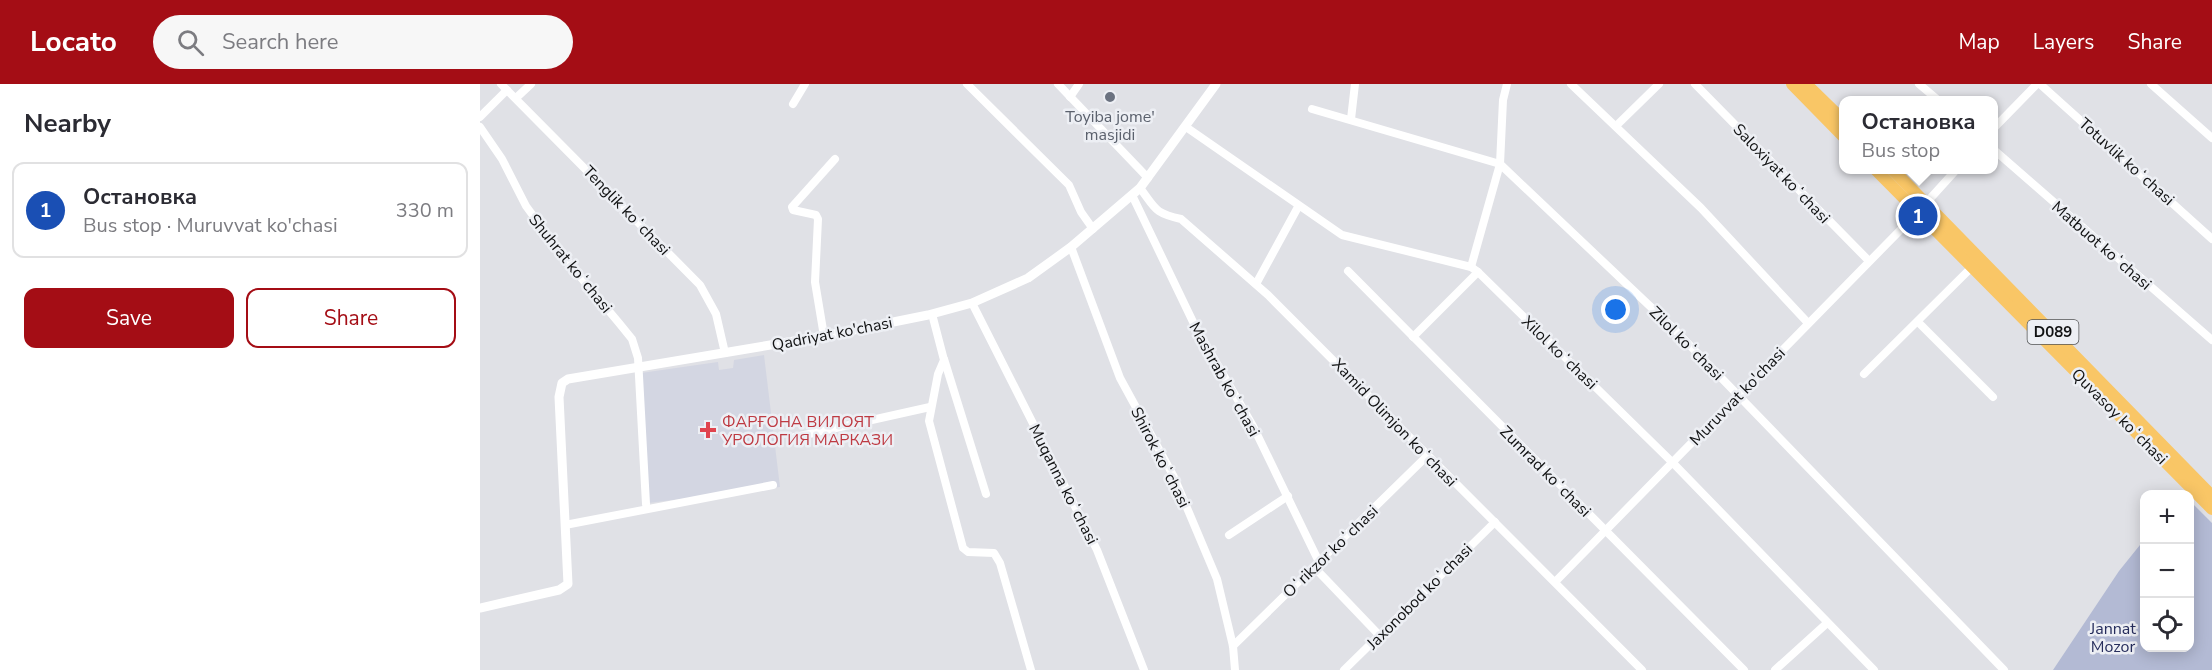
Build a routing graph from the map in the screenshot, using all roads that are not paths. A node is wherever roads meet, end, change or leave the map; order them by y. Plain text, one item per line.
1 (531, 84) edge
2 (805, 84) edge
3 (967, 84) edge
4 (1058, 84) edge
5 (1079, 84) edge
6 (1216, 84) edge
7 (1355, 84) edge
8 (1507, 84) edge
9 (1571, 84) edge
10 (1659, 84) edge
11 (1695, 84) edge
12 (1792, 84) edge
13 (1806, 84) edge
14 (1919, 84) edge
15 (2038, 84) edge
16 (2151, 84) edge
17 (504, 87) edge
18 (1933, 96) edge
19 (1070, 97) junction
20 (516, 98) junction
21 (793, 104) dead end
22 (1312, 109) dead end
23 (1839, 116) edge
24 (480, 117) edge
25 (1351, 118) junction
26 (1998, 124) edge
27 (1617, 125) junction
28 (480, 127) edge
29 (1186, 127) junction
30 (1839, 132) edge
31 (2212, 138) edge
32 (1998, 153) edge
33 (835, 159) dead end
34 (1500, 164) junction
35 (1881, 174) edge
36 (1896, 174) edge
37 (1952, 174) edge
38 (1148, 178) junction
39 (1140, 188) junction
40 (1132, 195) junction
41 (1298, 207) junction
42 (1922, 207) junction
43 (1094, 229) junction
44 (2212, 239) edge
45 (1071, 248) junction
46 (1869, 261) junction
47 (1972, 266) junction
48 (1475, 269) junction
49 (1348, 272) dead end
50 (1256, 284) junction
51 (972, 303) junction
52 (932, 314) junction
53 (1918, 322) junction
54 (1808, 323) junction
55 (824, 336) junction
56 (1413, 337) junction
57 (2212, 340) edge
58 (725, 353) junction
59 (943, 357) junction
60 (639, 368) junction
61 (1864, 374) dead end
62 (1739, 396) junction
63 (1993, 397) dead end
64 (930, 407) junction
65 (791, 438) dead end
66 (1428, 455) junction
67 (1673, 463) junction
68 (773, 485) dead end
69 (986, 494) dead end
70 (1288, 496) junction
71 (2212, 496) edge
72 (646, 504) dead end
73 (2212, 509) edge
74 (1495, 522) junction
75 (565, 525) junction
76 (1606, 531) junction
77 (1229, 535) dead end
78 (1316, 565) junction
79 (1556, 581) junction
80 (480, 608) edge
81 (1826, 624) junction
82 (1380, 636) junction
83 (1233, 646) junction
84 (1031, 670) edge
85 (1144, 670) edge
86 (1235, 670) edge
87 (1344, 670) edge
88 (1642, 670) edge
89 (1744, 670) edge
90 (1775, 670) edge
91 (1874, 670) edge
92 (2004, 670) edge

1 - 20 street
2 - 21 street
3 - 43 street
4 - 19 street
5 - 19 street
6 - 29 street, Qadriyat ko'chasi
7 - 25 street
8 - 34 street
9 - 27 street
10 - 27 street
11 - 46 street, Saloxiyat koʻchasi
12 - 30 main road
13 - 23 main road
14 - 18 street
15 - 26 street
15 - 44 street, Totuvlik koʻchasi
16 - 31 street
17 - 20 street, Tenglik koʻchasi
17 - 24 street
19 - 38 street
20 - 58 street, Tenglik koʻchasi
22 - 25 street, Zilol koʻchasi
25 - 34 street, Zilol koʻchasi
27 - 54 street
28 - 60 street, Shuhrat koʻchasi
29 - 38 street, Qadriyat ko'chasi
29 - 41 street
32 - 57 street, Matbuot koʻchasi
33 - 55 street
34 - 48 street
34 - 62 street, Zilol koʻchasi
35 - 42 main road, Quvasoy koʻchasi / D089
36 - 42 main road, Quvasoy koʻchasi / D089
37 - 42 street, Muruvvat ko'chasi
38 - 39 street, Qadriyat ko'chasi
39 - 40 street, Qadriyat ko'chasi
39 - 50 street, Xamid Olimjon koʻchasi
40 - 43 street, Qadriyat ko'chasi
40 - 70 street, Mashrab koʻchasi
41 - 48 street
41 - 50 street
42 - 46 street, Muruvvat ko'chasi
42 - 47 main road, Quvasoy koʻchasi / D089
42 - 71 main road, Quvasoy koʻchasi / D089
43 - 45 street, Qadriyat ko'chasi
45 - 51 street, Qadriyat ko'chasi
45 - 83 street, Shirok koʻchasi
46 - 54 street, Muruvvat ko'chasi
47 - 53 street
47 - 73 main road, Quvasoy koʻchasi / D089
48 - 56 street
48 - 67 street, Xilol koʻchasi
49 - 56 street, Zumrad koʻchasi
50 - 66 street, Xamid Olimjon koʻchasi
51 - 52 street, Qadriyat ko'chasi
51 - 85 street, Muqanna koʻchasi
52 - 55 street, Qadriyat ko'chasi
52 - 59 street
53 - 61 street
53 - 63 street
54 - 62 street, Muruvvat ko'chasi
55 - 58 street, Qadriyat ko'chasi
56 - 76 street, Zumrad koʻchasi
58 - 60 street, Qadriyat ko'chasi
59 - 64 street
59 - 69 street
60 - 72 street, Shuhrat koʻchasi
60 - 75 street, Qadriyat ko'chasi
62 - 67 street, Muruvvat ko'chasi
62 - 92 street, Zilol koʻchasi
64 - 65 street
64 - 84 street
66 - 74 street, Xamid Olimjon koʻchasi
66 - 78 street, Oʻrikzor koʻchasi
67 - 76 street, Muruvvat ko'chasi
67 - 81 street, Xilol koʻchasi
68 - 75 street
70 - 77 street
70 - 78 street, Mashrab koʻchasi
74 - 79 street, Xamid Olimjon koʻchasi
74 - 82 street, Jaxonobod koʻchasi
75 - 80 street, Qadriyat ko'chasi
76 - 79 street, Muruvvat ko'chasi
76 - 89 street, Zumrad koʻchasi
78 - 82 street, Mashrab koʻchasi
78 - 83 street, Oʻrikzor koʻchasi
79 - 88 street, Xamid Olimjon koʻchasi
81 - 90 street
81 - 91 street, Xilol koʻchasi
82 - 87 street, Jaxonobod koʻchasi
83 - 86 street, Shirok koʻchasi

